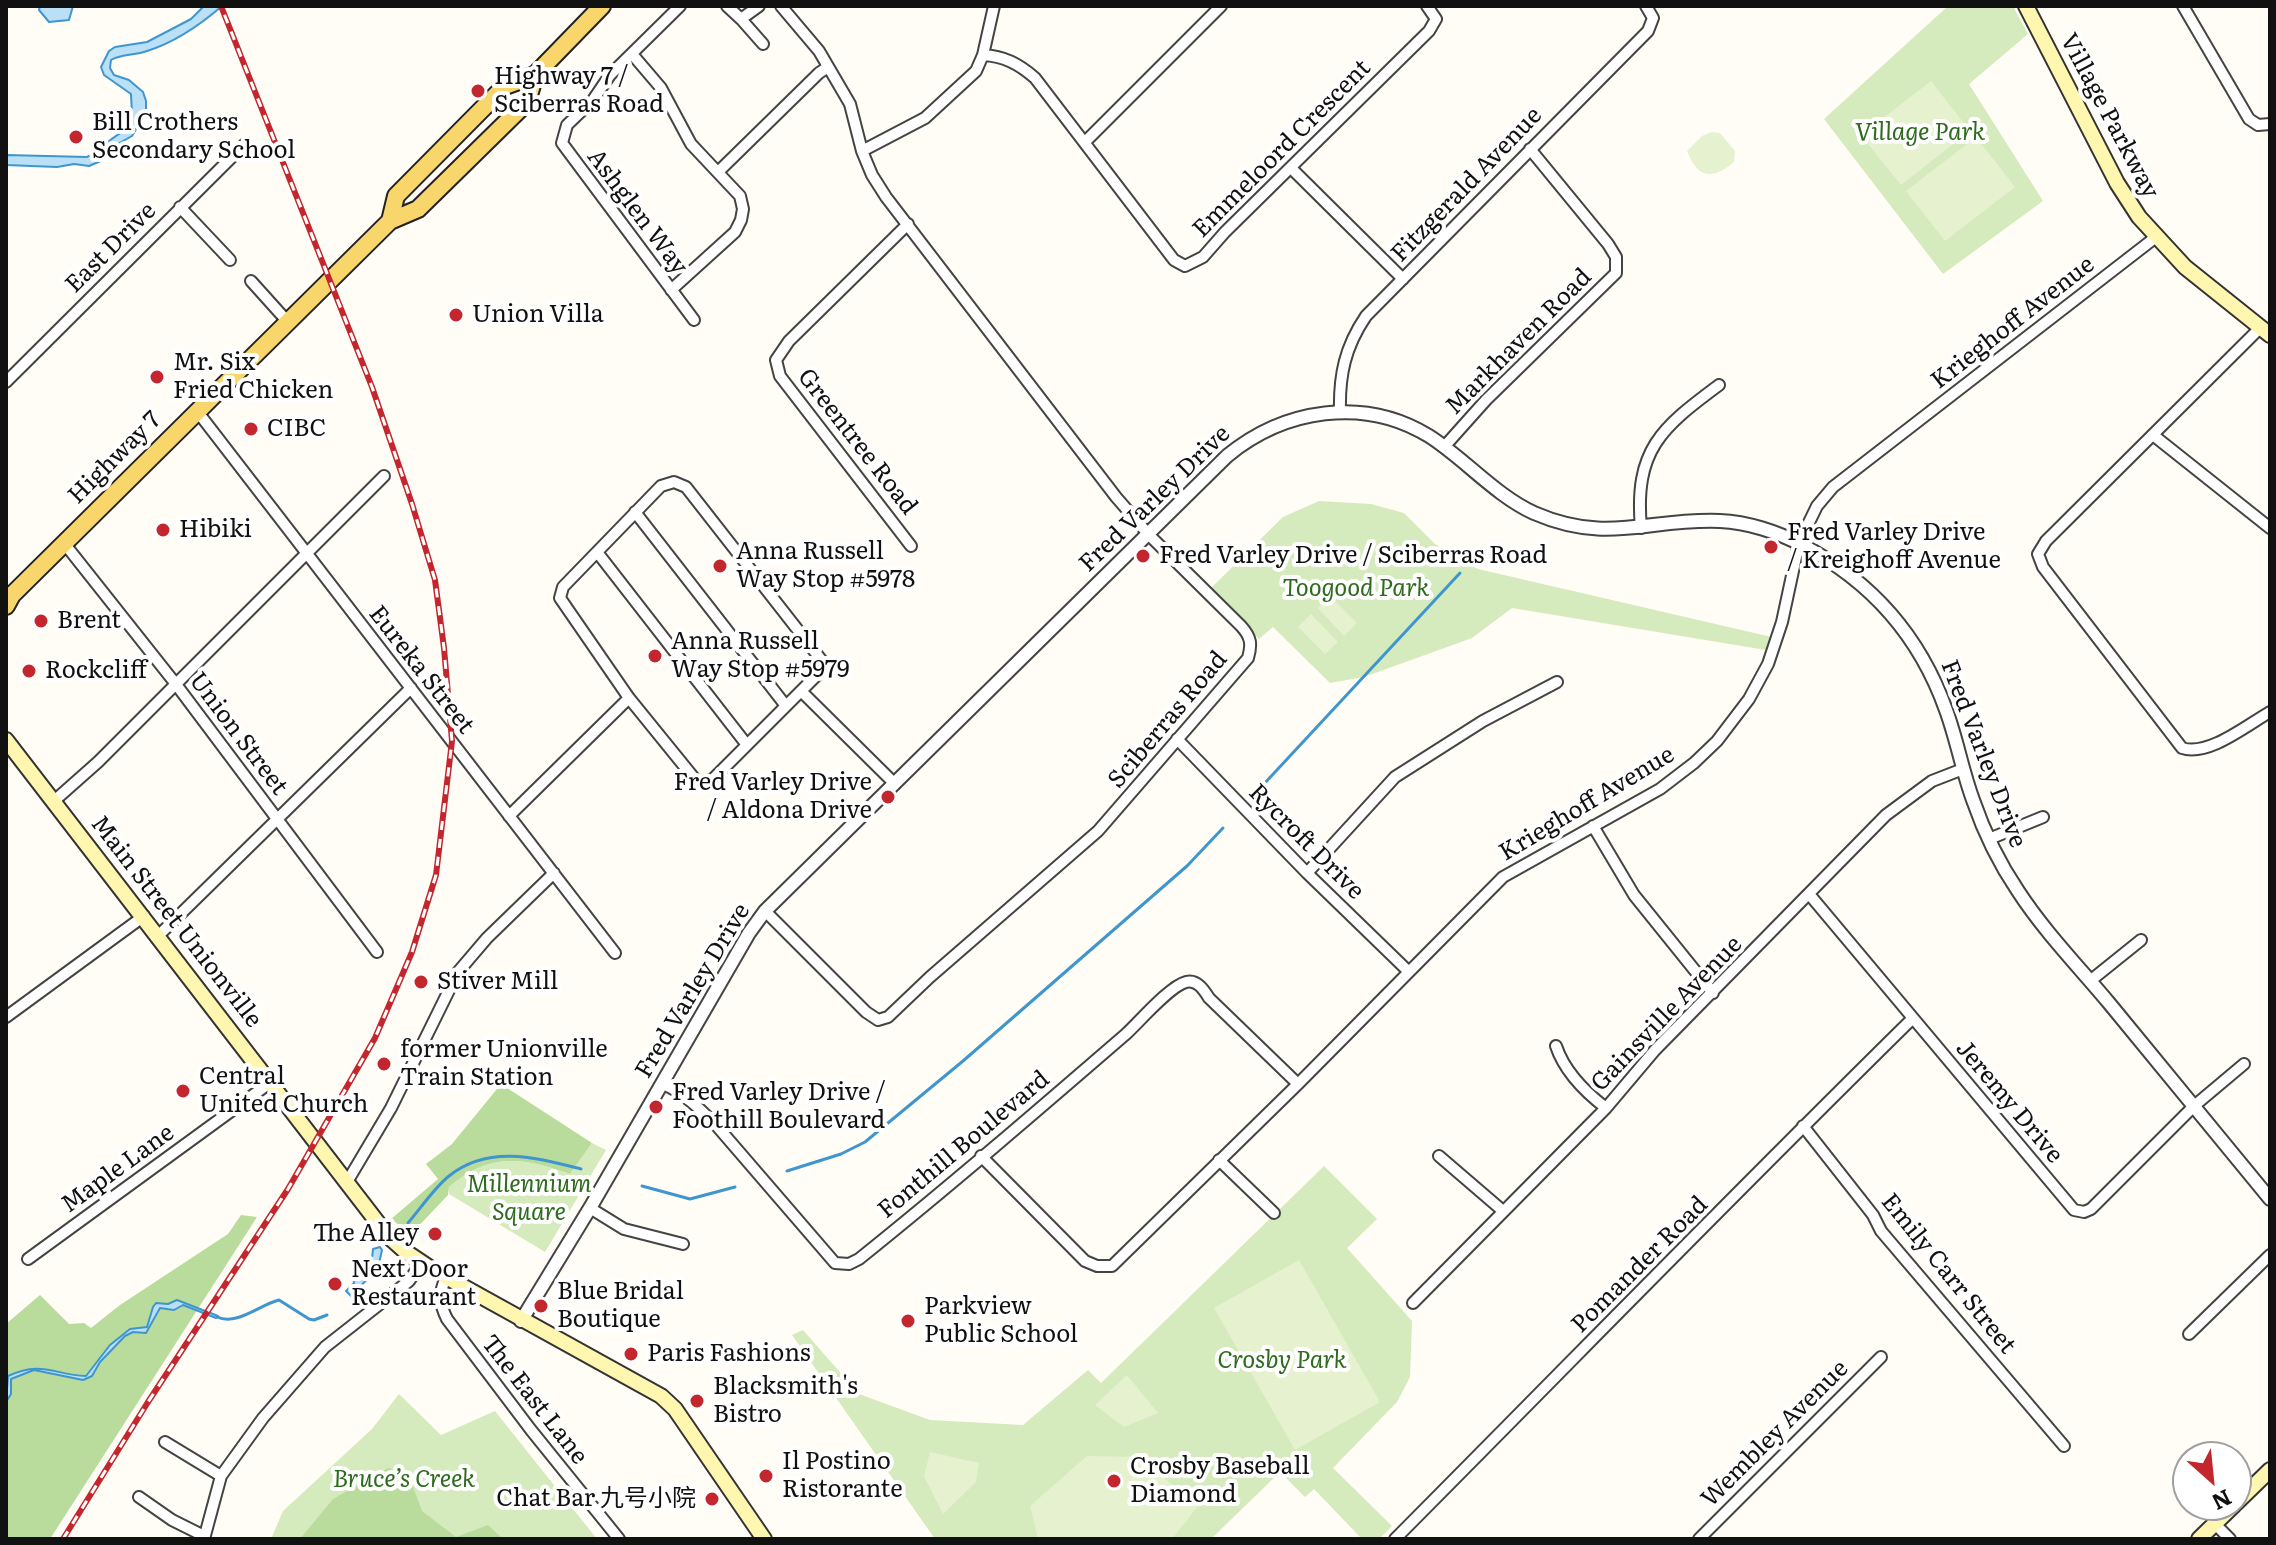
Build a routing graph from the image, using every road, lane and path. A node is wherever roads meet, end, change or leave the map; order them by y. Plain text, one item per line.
1 (602, 6) edge
2 (680, 6) edge
3 (727, 6) edge
4 (759, 6) edge
5 (781, 6) edge
6 (994, 6) edge
7 (1221, 6) edge
8 (1427, 6) edge
9 (1646, 6) edge
10 (2183, 6) edge
11 (2032, 8) edge
12 (741, 19) junction
13 (763, 44) dead end
14 (632, 54) junction
15 (983, 55) junction
16 (828, 67) junction
17 (535, 75) junction
18 (2270, 124) edge
19 (1086, 141) junction
20 (245, 144) dead end
21 (1530, 149) junction
22 (862, 151) junction
23 (1291, 168) junction
24 (719, 171) junction
25 (180, 207) junction
26 (390, 221) junction
27 (908, 224) junction
28 (2156, 237) junction
29 (230, 260) dead end
30 (1403, 279) junction
31 (251, 281) dead end
32 (671, 290) junction
33 (694, 320) dead end
34 (287, 321) junction
35 (2265, 331) edge
36 (6, 382) edge
37 (1719, 385) dead end
38 (197, 411) junction
39 (1340, 412) junction
40 (2153, 435) junction
41 (1444, 447) junction
42 (384, 476) dead end
43 (635, 512) junction
44 (1641, 528) junction
45 (2270, 528) edge
46 (1149, 535) junction
47 (64, 543) junction
48 (1799, 543) junction
49 (911, 546) dead end
50 (307, 552) junction
51 (597, 552) junction
52 (8, 600) edge
53 (1557, 682) dead end
54 (175, 683) junction
55 (411, 688) junction
56 (801, 691) junction
57 (629, 698) junction
58 (786, 706) junction
59 (2270, 712) edge
60 (1177, 739) junction
61 (6, 740) edge
62 (747, 745) junction
63 (1963, 769) junction
64 (895, 784) junction
65 (54, 801) junction
66 (509, 816) junction
67 (2043, 817) dead end
68 (276, 819) junction
69 (1593, 826) junction
70 (1989, 839) junction
71 (554, 873) junction
72 (1307, 873) junction
73 (1809, 894) junction
74 (765, 911) junction
75 (144, 916) junction
76 (159, 935) junction
77 (2141, 940) dead end
78 (377, 952) dead end
79 (615, 953) dead end
80 (1408, 971) junction
81 (2090, 981) junction
82 (1713, 993) junction
83 (6, 1017) edge
84 (1913, 1018) junction
85 (1556, 1046) dead end
86 (2244, 1064) dead end
87 (271, 1082) junction
88 (663, 1084) junction
89 (1298, 1084) junction
90 (2194, 1106) junction
91 (1606, 1108) junction
92 (1803, 1126) junction
93 (981, 1156) junction
94 (1439, 1156) dead end
95 (1219, 1160) junction
96 (347, 1182) junction
97 (2270, 1199) edge
98 (590, 1208) junction
99 (1503, 1211) junction
100 (1274, 1213) dead end
101 (683, 1244) dead end
102 (2270, 1255) edge
103 (28, 1259) dead end
104 (433, 1270) junction
105 (1413, 1303) dead end
106 (521, 1321) junction
107 (2189, 1334) dead end
108 (1881, 1357) dead end
109 (165, 1442) dead end
110 (2064, 1446) dead end
111 (2270, 1470) edge
112 (221, 1476) junction
113 (2252, 1487) edge
114 (139, 1497) dead end
115 (2218, 1521) edge
116 (2215, 1524) junction
117 (204, 1538) edge
118 (619, 1539) edge
119 (764, 1539) edge
120 (1395, 1539) edge
121 (1699, 1539) edge
122 (2199, 1539) edge
123 (2230, 1539) edge

1 - 17 main road, Highway 7
2 - 14 street, Ashglen Way
3 - 12 street
4 - 12 street
5 - 16 street, Sciberras Road
6 - 15 street
7 - 19 street
8 - 23 street, Emmeloord Crescent
9 - 21 street, Fitzgerald Avenue
10 - 18 street
11 - 28 main road, Village Parkway
12 - 13 street
14 - 24 street
14 - 32 street, Ashglen Way
15 - 19 street, Emmeloord Crescent
15 - 22 street
16 - 22 street, Sciberras Road
16 - 24 street
17 - 26 main road, Highway 7
17 - 26 main road, Highway 7
19 - 23 street, Emmeloord Crescent
20 - 25 street, East Drive
21 - 30 street, Fitzgerald Avenue
21 - 41 street, Markhaven Road
22 - 27 street, Sciberras Road
23 - 30 street
24 - 32 street
25 - 29 street
25 - 36 street, East Drive
26 - 34 main road, Highway 7
27 - 46 street, Sciberras Road
27 - 49 street, Greentree Road
28 - 35 main road, Village Parkway
28 - 48 street, Krieghoff Avenue
30 - 39 street, Fitzgerald Avenue
31 - 34 street
32 - 33 street, Ashglen Way
34 - 38 main road, Highway 7
35 - 40 street
37 - 44 street
38 - 47 main road, Highway 7
38 - 50 street, Eureka Street
39 - 41 street, Fred Varley Drive
39 - 46 street, Fred Varley Drive
40 - 45 street
40 - 59 street
41 - 44 street, Fred Varley Drive
42 - 50 street
43 - 51 street
43 - 56 street
43 - 58 street
44 - 48 street, Fred Varley Drive
46 - 60 street, Sciberras Road
46 - 64 street, Fred Varley Drive
47 - 52 main road, Highway 7
47 - 54 street, Union Street
48 - 63 street, Fred Varley Drive
48 - 69 street, Krieghoff Avenue
50 - 54 street
50 - 55 street, Eureka Street
51 - 57 street
51 - 62 street
53 - 72 street
54 - 65 street
54 - 68 street, Union Street
55 - 66 street, Eureka Street
55 - 68 street
56 - 58 street
56 - 64 street
57 - 62 street
57 - 66 street
58 - 62 street
60 - 72 street, Rycroft Drive
60 - 74 street, Sciberras Road
61 - 65 main road, Main Street Unionville
63 - 70 street, Fred Varley Drive
63 - 73 street, Gainsville Avenue
64 - 74 street, Fred Varley Drive
65 - 75 main road, Main Street Unionville
66 - 71 street, Eureka Street
67 - 70 street
68 - 76 street
68 - 78 street, Union Street
69 - 80 street, Krieghoff Avenue
69 - 82 street
70 - 81 street, Fred Varley Drive
71 - 79 street, Eureka Street
71 - 96 street
72 - 80 street, Rycroft Drive
73 - 82 street, Gainsville Avenue
73 - 84 street, Jeremy Drive
74 - 88 street, Fred Varley Drive
75 - 76 main road, Main Street Unionville
75 - 83 street
76 - 87 main road, Main Street Unionville
77 - 81 street
80 - 89 street, Krieghoff Avenue
81 - 90 street, Fred Varley Drive
82 - 91 street, Gainsville Avenue
84 - 90 street, Jeremy Drive
84 - 92 street, Pomander Road
85 - 91 street
86 - 90 street
87 - 96 main road, Main Street Unionville
87 - 103 street, Maple Lane
88 - 93 street, Fonthill Boulevard
88 - 98 street, Fred Varley Drive
89 - 93 street, Fonthill Boulevard
89 - 95 street, Krieghoff Avenue
90 - 97 street, Fred Varley Drive
91 - 99 street, Gainsville Avenue
92 - 110 street, Emily Carr Street
92 - 120 street, Pomander Road
93 - 95 street, Krieghoff Avenue
94 - 99 street
95 - 100 street
96 - 104 main road, Main Street Unionville
98 - 101 street
98 - 106 street, Fred Varley Drive
99 - 105 street, Gainsville Avenue
102 - 107 street
104 - 106 main road, Main Street Unionville
104 - 112 street
104 - 118 street, The East Lane
106 - 119 main road, Main Street Unionville
108 - 121 street, Wembley Avenue
109 - 112 street
111 - 113 main road
112 - 117 street
114 - 117 street
115 - 116 main road
116 - 122 main road
116 - 123 street

